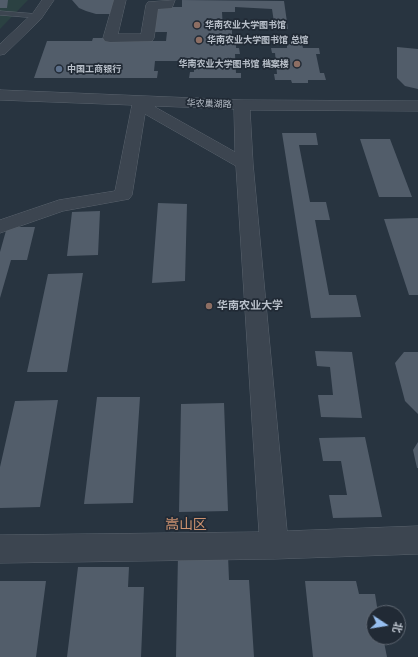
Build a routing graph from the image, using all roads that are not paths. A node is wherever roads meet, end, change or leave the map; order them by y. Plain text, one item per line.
1 (48, 0) edge
2 (120, 0) edge
3 (169, 0) edge
4 (0, 13) edge
5 (37, 16) junction
6 (0, 51) edge
7 (0, 95) edge
8 (0, 104) edge
9 (418, 106) edge
10 (143, 107) junction
11 (242, 109) junction
12 (418, 115) edge
13 (244, 164) junction
14 (0, 227) edge
15 (418, 540) edge
16 (274, 545) junction
17 (0, 549) edge

1 - 5 street
2 - 3 street
4 - 5 lane
5 - 6 street
7 - 10 street, 华农巢湖路
8 - 10 street, 华农巢湖路
9 - 11 street, 华农巢湖路
10 - 11 street, 华农巢湖路
10 - 13 street
10 - 14 street
11 - 12 street, 华农巢湖路
11 - 13 street
13 - 16 street
15 - 16 street
16 - 17 street

